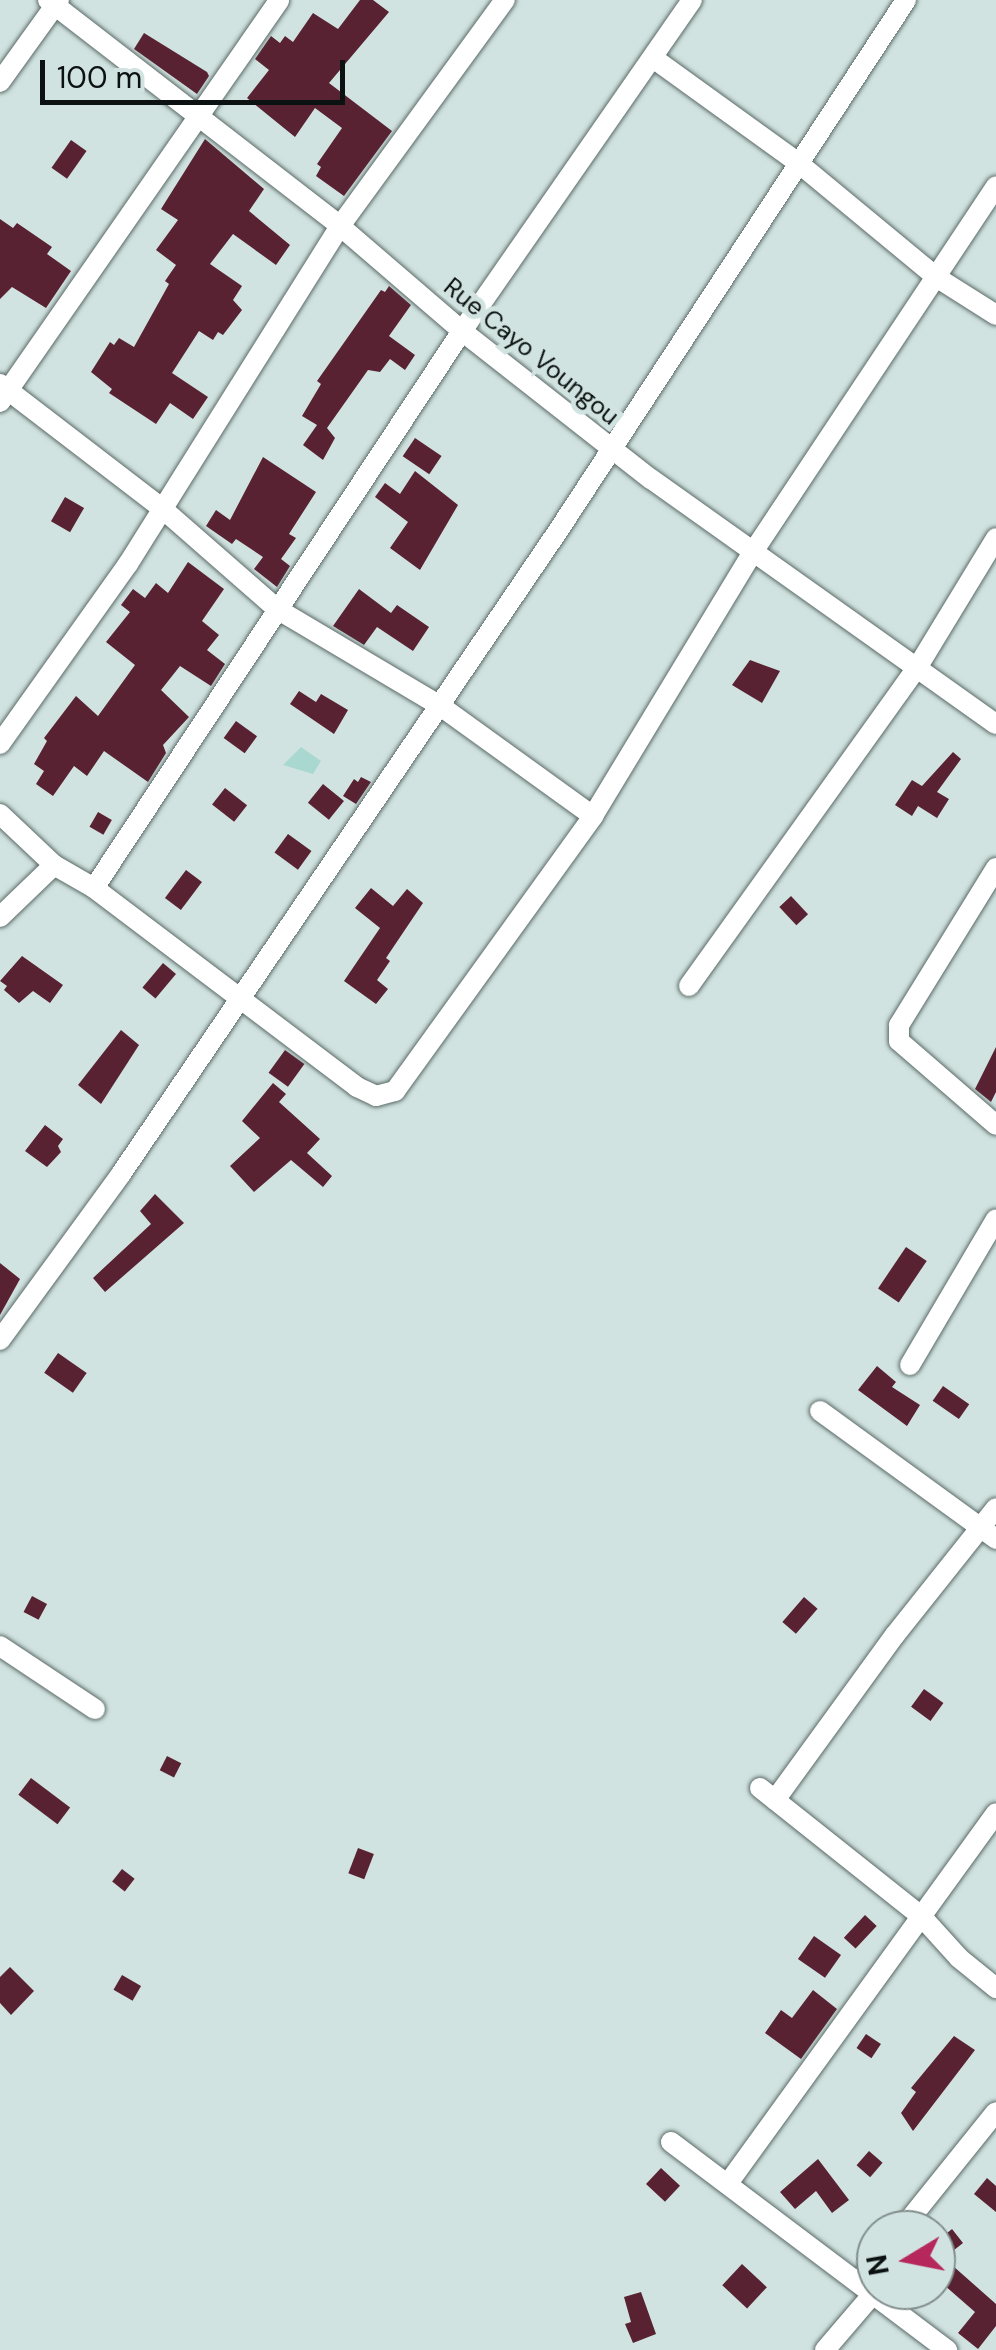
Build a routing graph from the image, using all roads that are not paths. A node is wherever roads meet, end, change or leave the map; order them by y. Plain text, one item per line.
1 (279, 0) edge
2 (505, 0) edge
3 (692, 0) edge
4 (906, 0) edge
5 (54, 2) edge
6 (653, 58) junction
7 (0, 82) edge
8 (201, 116) junction
9 (796, 160) junction
10 (996, 186) edge
11 (340, 226) junction
12 (936, 277) junction
13 (996, 315) edge
14 (462, 331) junction
15 (3, 393) edge
16 (612, 448) junction
17 (164, 510) junction
18 (996, 538) edge
19 (753, 552) junction
20 (277, 609) junction
21 (916, 668) junction
22 (440, 704) junction
23 (996, 724) edge
24 (0, 744) edge
25 (0, 814) edge
26 (592, 816) junction
27 (54, 864) junction
28 (996, 868) edge
29 (94, 888) junction
30 (0, 918) edge
31 (689, 986) dead end
32 (238, 999) junction
33 (996, 1125) edge
34 (996, 1219) edge
35 (0, 1340) edge
36 (910, 1365) dead end
37 (820, 1411) dead end
38 (996, 1508) edge
39 (989, 1534) edge
40 (0, 1646) edge
41 (95, 1709) dead end
42 (996, 1813) edge
43 (922, 1917) junction
44 (996, 1988) edge
45 (996, 2112) edge
46 (671, 2142) dead end
47 (729, 2182) junction
48 (917, 2210) edge
49 (856, 2280) edge
50 (856, 2303) edge
51 (895, 2310) edge
52 (825, 2350) edge
53 (948, 2350) edge

1 - 8 street
2 - 11 street
3 - 6 street
4 - 9 street
5 - 7 street
5 - 8 street, Rue Cayo Voungou
6 - 9 street
6 - 14 street
8 - 11 street, Rue Cayo Voungou
8 - 15 street
9 - 12 street
9 - 16 street
10 - 12 street
11 - 14 street, Rue Cayo Voungou
11 - 17 street
12 - 13 street
12 - 19 street
14 - 16 street, Rue Cayo Voungou
14 - 20 street
15 - 17 street
16 - 19 street, Rue Cayo Voungou
16 - 22 street
17 - 20 street
17 - 24 street
18 - 21 street
19 - 21 street, Rue Cayo Voungou
19 - 26 street
20 - 22 street
20 - 29 street
21 - 23 street, Rue Cayo Voungou
21 - 31 street
22 - 26 street
22 - 32 street
25 - 27 street
26 - 32 street
27 - 29 street
27 - 30 street
28 - 33 street
29 - 32 street
32 - 35 street
34 - 36 street
37 - 39 street
38 - 39 street
39 - 43 street
40 - 41 street
42 - 43 street
43 - 44 street
43 - 47 street
45 - 48 street
46 - 47 street
47 - 49 street
50 - 52 street
51 - 53 street

